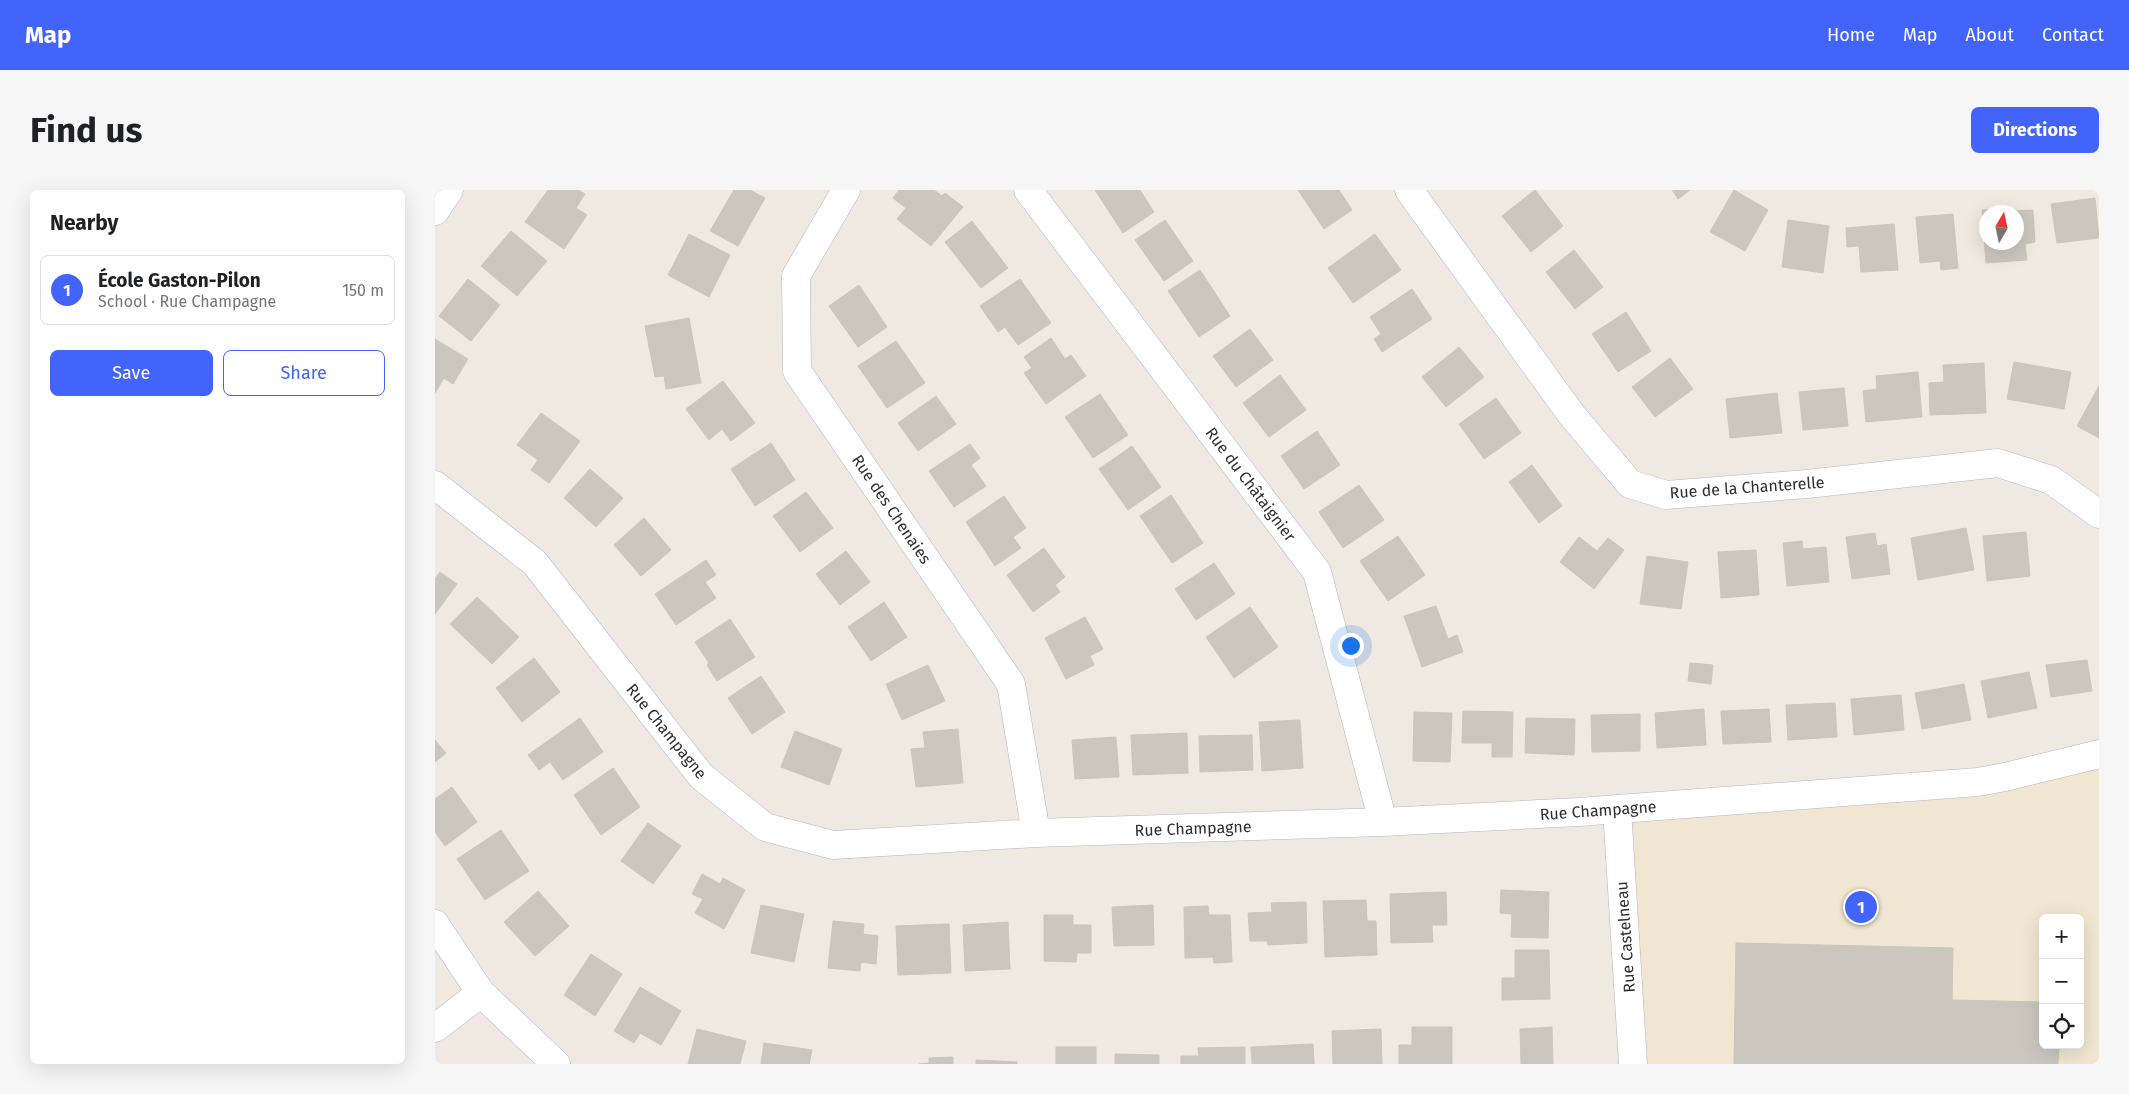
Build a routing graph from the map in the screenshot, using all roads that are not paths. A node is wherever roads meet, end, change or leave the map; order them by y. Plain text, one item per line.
1 (846, 190) edge
2 (1028, 190) edge
3 (1409, 190) edge
4 (435, 485) edge
5 (2099, 514) edge
6 (2099, 754) edge
7 (1617, 809) junction
8 (1383, 822) junction
9 (1036, 833) junction
10 (435, 924) edge
11 (481, 993) junction
12 (435, 1028) edge
13 (555, 1064) edge
14 (1633, 1064) edge

1 - 9 street, Rue des Chenaies
2 - 8 street, Rue du Châtaignier
3 - 5 street, Rue de la Chanterelle
4 - 9 street, Rue Champagne
6 - 7 street, Rue Champagne
7 - 8 street, Rue Champagne
7 - 14 street, Rue Castelneau
8 - 9 street, Rue Champagne
10 - 11 street
11 - 12 street
11 - 13 street

